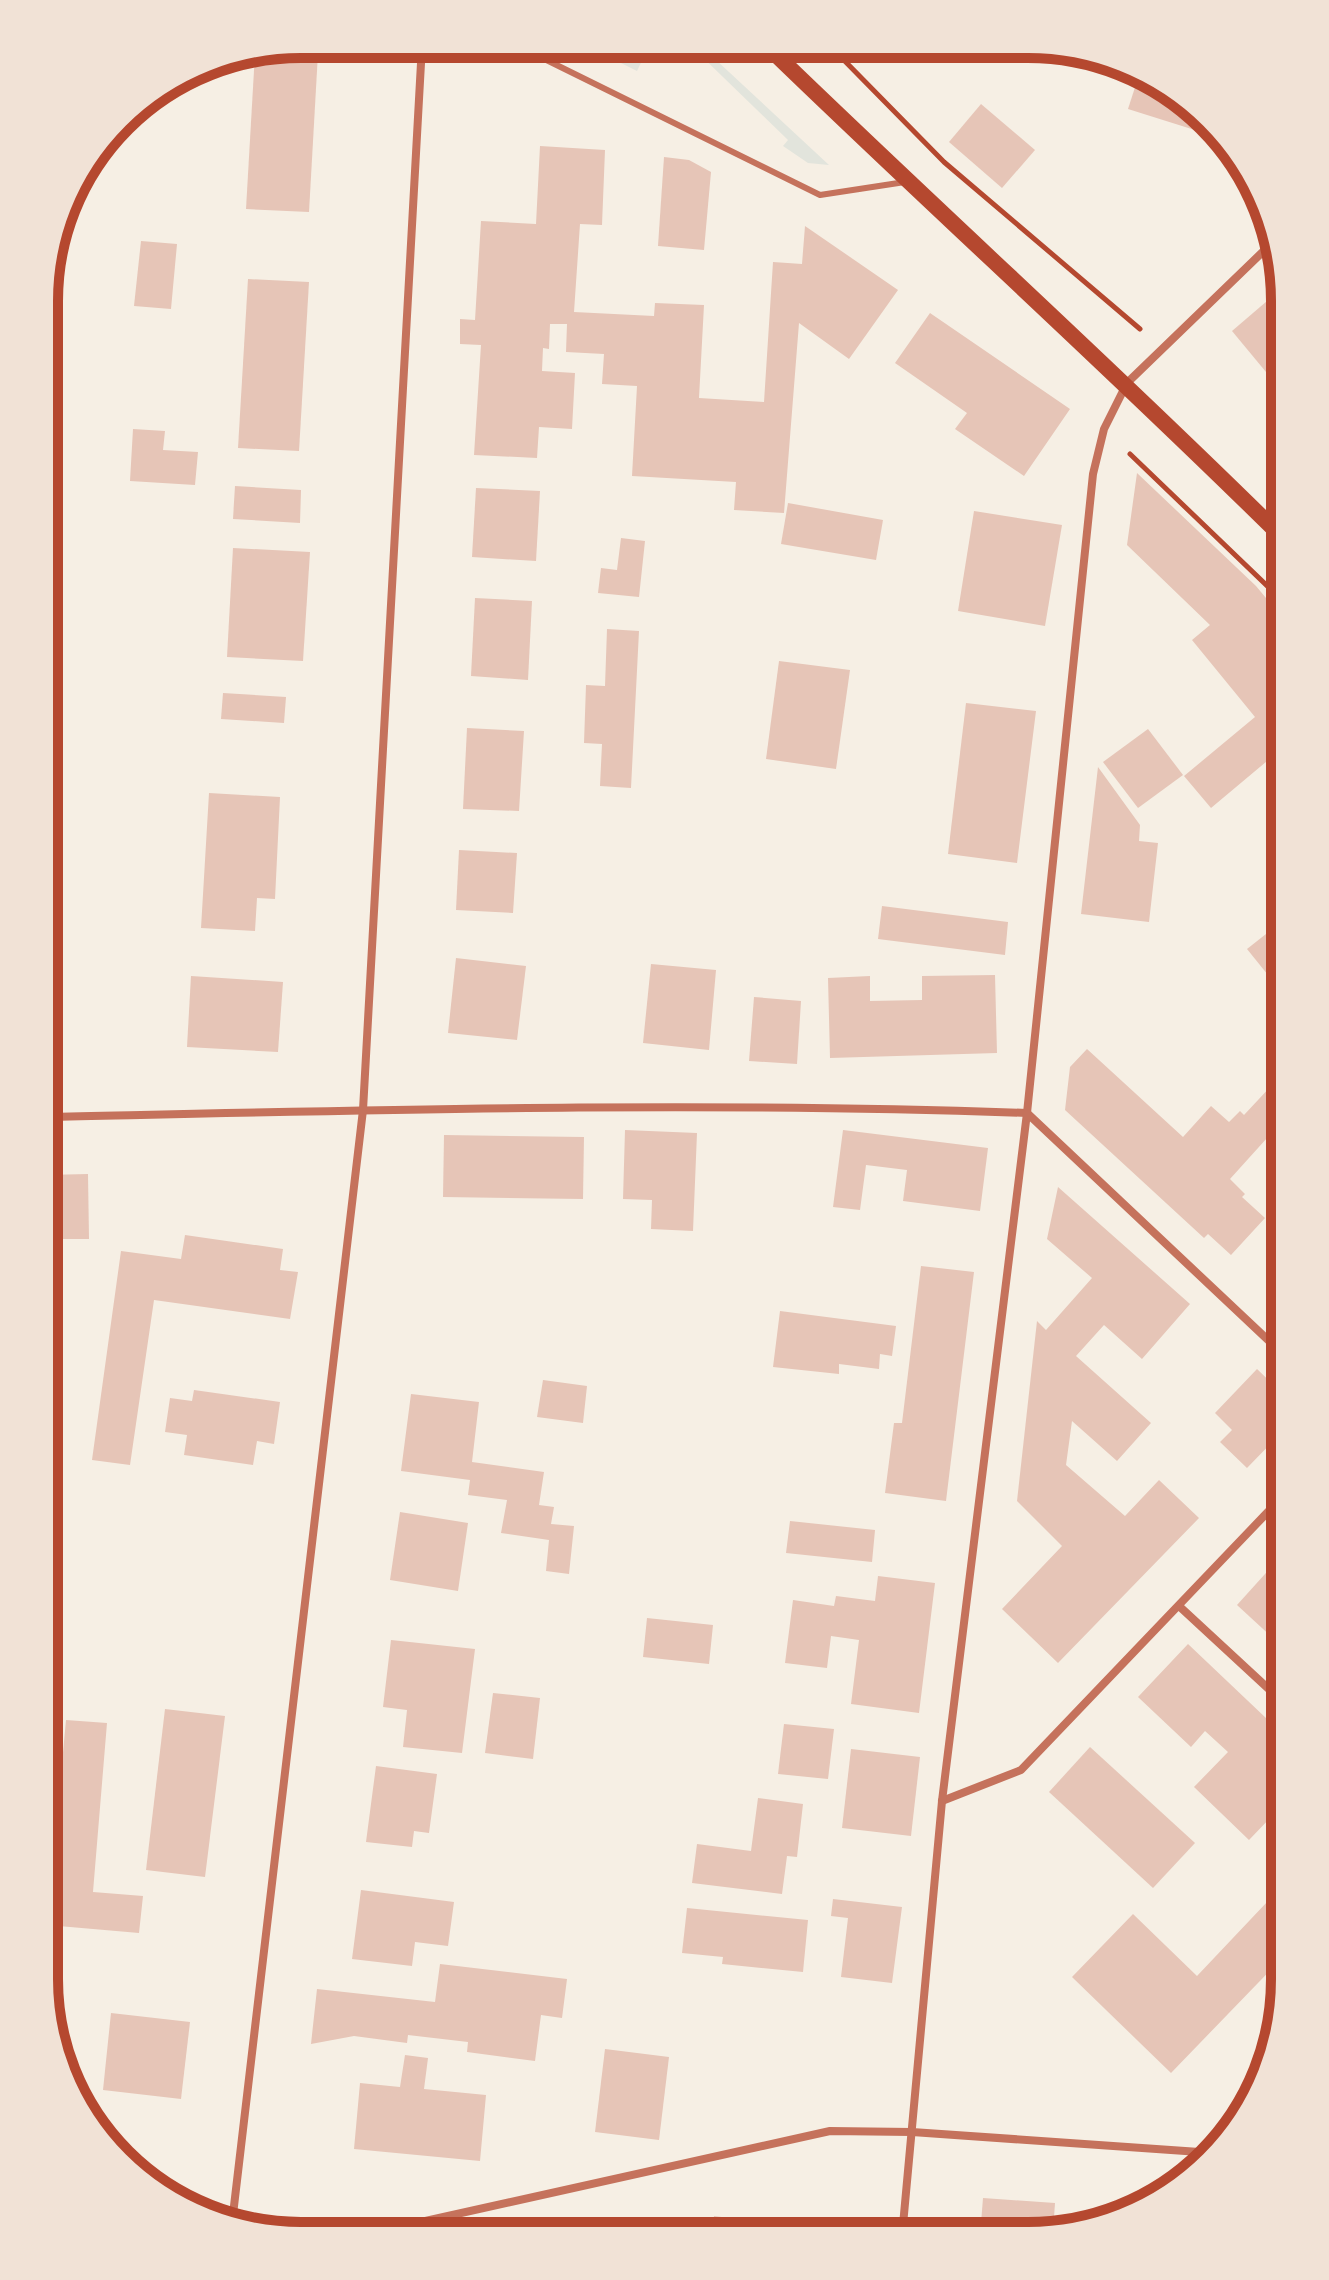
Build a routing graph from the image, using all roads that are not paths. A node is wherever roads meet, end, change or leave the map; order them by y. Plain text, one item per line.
1 (780, 58) edge
2 (421, 59) edge
3 (544, 59) edge
4 (907, 181) junction
5 (1265, 249) edge
6 (1127, 383) junction
7 (1271, 526) edge
8 (363, 1110) junction
9 (1027, 1113) junction
10 (58, 1117) edge
11 (1270, 1342) edge
12 (1270, 1510) edge
13 (1179, 1606) junction
14 (1270, 1690) edge
15 (942, 1801) junction
16 (912, 2132) junction
17 (1199, 2152) edge
18 (233, 2212) edge
19 (421, 2222) edge
20 (903, 2222) edge

1 - 4 main road
2 - 8 street
3 - 4 lane
4 - 6 main road
5 - 6 street
6 - 7 main road
6 - 9 street
8 - 9 street
8 - 10 street
8 - 18 street
9 - 11 street
9 - 15 street
12 - 13 street
13 - 14 street
13 - 15 street
15 - 16 street
16 - 17 street
16 - 19 street
16 - 20 street

